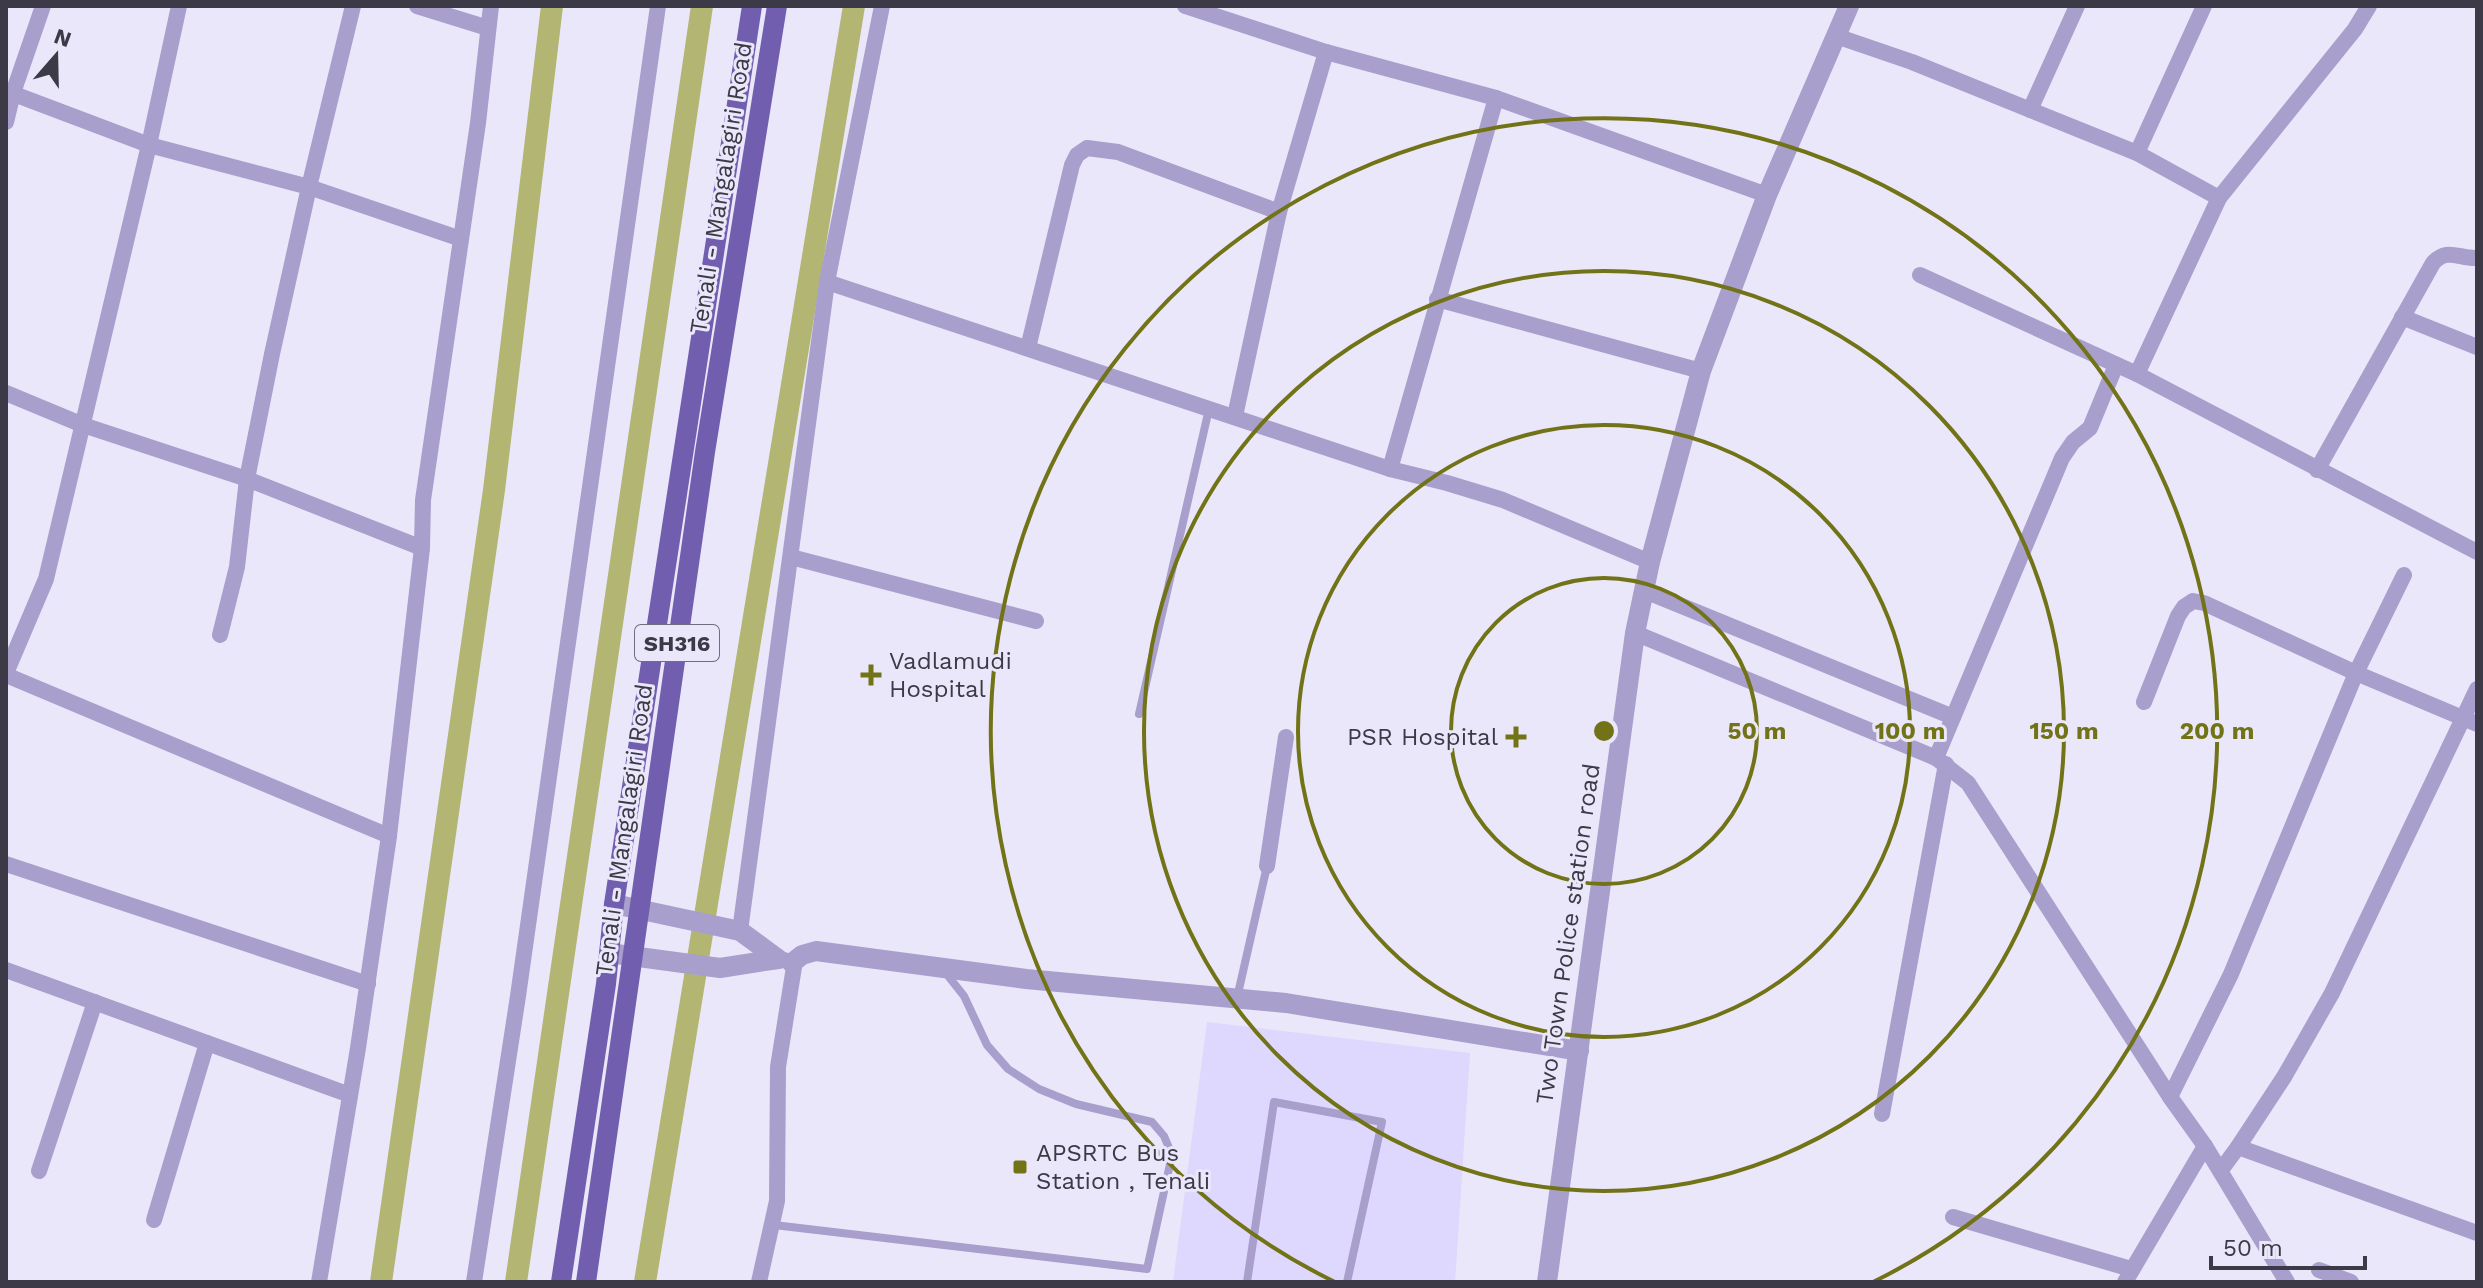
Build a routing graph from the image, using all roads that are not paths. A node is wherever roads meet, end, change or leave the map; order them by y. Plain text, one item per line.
1 (43, 6) edge
2 (179, 6) edge
3 (353, 6) edge
4 (417, 6) edge
5 (491, 6) edge
6 (658, 6) edge
7 (752, 6) edge
8 (777, 6) edge
9 (882, 6) edge
10 (1185, 6) edge
11 (1849, 6) edge
12 (2077, 6) edge
13 (2204, 6) edge
14 (2369, 6) edge
15 (488, 28) junction
16 (1836, 36) junction
17 (1326, 52) junction
18 (9, 92) edge
19 (1496, 98) junction
20 (2030, 110) junction
21 (6, 122) edge
22 (149, 145) junction
23 (2137, 153) junction
24 (309, 187) junction
25 (1767, 195) junction
26 (2219, 198) junction
27 (1279, 212) junction
28 (461, 239) junction
29 (2477, 258) edge
30 (1920, 275) dead end
31 (827, 282) junction
32 (1437, 299) junction
33 (2402, 317) junction
34 (2477, 347) edge
35 (1028, 348) junction
36 (2116, 365) junction
37 (1701, 371) junction
38 (2137, 374) junction
39 (6, 393) edge
40 (1210, 408) junction
41 (1235, 416) junction
42 (83, 425) junction
43 (1390, 469) junction
44 (2317, 470) junction
45 (247, 479) junction
46 (422, 548) junction
47 (2477, 552) edge
48 (791, 557) junction
49 (1650, 562) junction
50 (2404, 575) dead end
51 (1645, 591) junction
52 (1036, 621) dead end
53 (1635, 633) junction
54 (220, 635) dead end
55 (2356, 673) junction
56 (6, 674) edge
57 (2477, 689) edge
58 (2144, 702) dead end
59 (1139, 714) dead end
60 (1952, 721) junction
61 (2470, 721) edge
62 (1286, 737) dead end
63 (1940, 757) junction
64 (389, 836) junction
65 (6, 864) edge
66 (1267, 866) joint
67 (614, 904) junction
68 (644, 912) junction
69 (734, 930) junction
70 (609, 953) junction
71 (638, 958) junction
72 (785, 961) junction
73 (942, 968) junction
74 (6, 970) edge
75 (368, 984) junction
76 (1237, 999) junction
77 (95, 1002) junction
78 (207, 1043) junction
79 (1579, 1051) junction
80 (350, 1095) junction
81 (2170, 1097) junction
82 (1882, 1114) dead end
83 (2205, 1146) junction
84 (2238, 1147) junction
85 (2221, 1170) junction
86 (39, 1171) dead end
87 (1953, 1217) dead end
88 (154, 1220) dead end
89 (774, 1225) junction
90 (2477, 1233) edge
91 (2319, 1270) dead end
92 (2128, 1276) edge
93 (319, 1282) edge
94 (474, 1282) edge
95 (561, 1282) edge
96 (586, 1282) edge
97 (759, 1282) edge
98 (1247, 1282) edge
99 (1347, 1282) edge
100 (1548, 1282) edge
101 (2287, 1282) edge
102 (2351, 1282) edge

1 - 18 street
2 - 22 street
3 - 24 street
4 - 15 street
5 - 15 street
6 - 94 street
7 - 67 main road, Tenali - Mangalagiri Road / SH316
8 - 68 main road, Tenali - Mangalagiri Road / SH316
9 - 31 street
10 - 17 street
11 - 16 street, Two Town Police station road
12 - 20 street
13 - 23 street
14 - 26 street
15 - 28 street
16 - 20 street
16 - 25 street, Two Town Police station road
17 - 19 street
17 - 27 street
18 - 21 street
18 - 22 street
19 - 25 street
19 - 32 street
20 - 23 street
22 - 24 street
22 - 42 street
23 - 26 street
24 - 28 street
24 - 45 street
25 - 37 street, Two Town Police station road
26 - 38 street
27 - 35 street
27 - 41 street
28 - 46 street
29 - 33 street
30 - 36 street
31 - 35 street
31 - 48 street
32 - 37 street
32 - 43 street
33 - 34 street
33 - 44 street
35 - 40 street
36 - 38 street
36 - 60 street
37 - 49 street, Two Town Police station road
38 - 44 street
39 - 42 street
40 - 41 street
40 - 59 lane
41 - 43 street
42 - 45 street
42 - 56 street
43 - 49 street
44 - 47 street
45 - 46 street
45 - 54 street
46 - 64 street
48 - 52 street
48 - 69 street
49 - 51 street, Two Town Police station road
50 - 55 street
51 - 53 street, Two Town Police station road
51 - 60 street
53 - 63 street
53 - 79 street, Two Town Police station road
55 - 58 street
55 - 61 street
55 - 81 street
56 - 64 street
57 - 61 street
60 - 63 street
61 - 84 street
62 - 66 street
63 - 81 street
63 - 82 street
64 - 75 street
65 - 75 street
66 - 76 lane
67 - 68 street
67 - 70 main road, Tenali - Mangalagiri Road / SH316
68 - 69 street
68 - 71 main road, Tenali - Mangalagiri Road / SH316
69 - 72 street
70 - 71 street
70 - 95 main road, Tenali - Mangalagiri Road / SH316
71 - 72 street
71 - 96 main road, Tenali - Mangalagiri Road / SH316
72 - 73 street
72 - 89 street
73 - 76 street
73 - 89 lane
74 - 77 street
75 - 80 street
76 - 79 street
77 - 78 street
77 - 86 street
78 - 80 street
78 - 88 street
79 - 100 street, Two Town Police station road
80 - 93 street
81 - 83 street
83 - 85 street
83 - 92 street
84 - 85 street
84 - 90 street
85 - 101 street
87 - 92 street
89 - 97 street
91 - 102 street
98 - 99 lane

